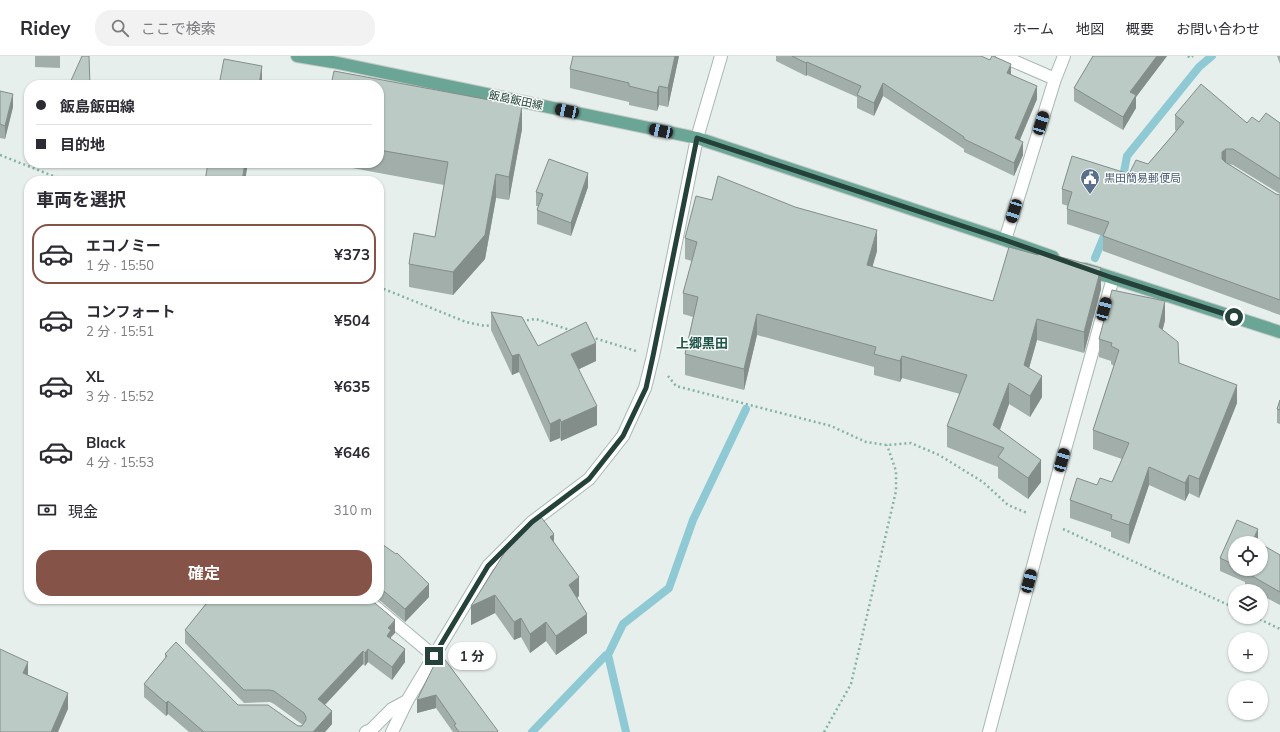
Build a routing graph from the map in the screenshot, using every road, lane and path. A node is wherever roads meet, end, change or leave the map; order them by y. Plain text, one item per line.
1 (296, 56) edge
2 (721, 56) edge
3 (1002, 56) edge
4 (1064, 56) edge
5 (1188, 56) edge
6 (1193, 56) edge
7 (334, 59) edge
8 (1055, 79) junction
9 (697, 138) junction
10 (0, 155) edge
11 (24, 164) edge
12 (33, 168) edge
13 (53, 176) edge
14 (1005, 240) junction
15 (1062, 260) edge
16 (1077, 266) edge
17 (1113, 278) junction
18 (384, 289) edge
19 (522, 321) edge
20 (499, 324) edge
21 (1280, 332) edge
22 (580, 333) edge
23 (587, 335) edge
24 (653, 356) junction
25 (887, 445) junction
26 (1045, 521) junction
27 (372, 604) edge
28 (1228, 605) edge
29 (1268, 623) edge
30 (1280, 629) edge
31 (434, 656) junction
32 (407, 701) junction
33 (366, 732) edge
34 (392, 732) edge
35 (824, 732) edge
36 (989, 732) edge

1 - 7 main road, 飯島飯田線
2 - 9 street
3 - 8 street
4 - 8 street
5 - 6 path
7 - 9 main road, 飯島飯田線
8 - 14 street
9 - 14 main road, 飯島飯田線
9 - 24 street
10 - 11 path
12 - 13 path
14 - 15 main road, 飯島飯田線
16 - 17 main road
17 - 21 main road
17 - 26 street
18 - 20 path
19 - 22 path
23 - 24 path
24 - 25 path
24 - 31 street
25 - 26 path
25 - 35 path
26 - 28 path
26 - 36 street
27 - 31 street
29 - 30 path
31 - 32 street
32 - 33 street
32 - 34 street

